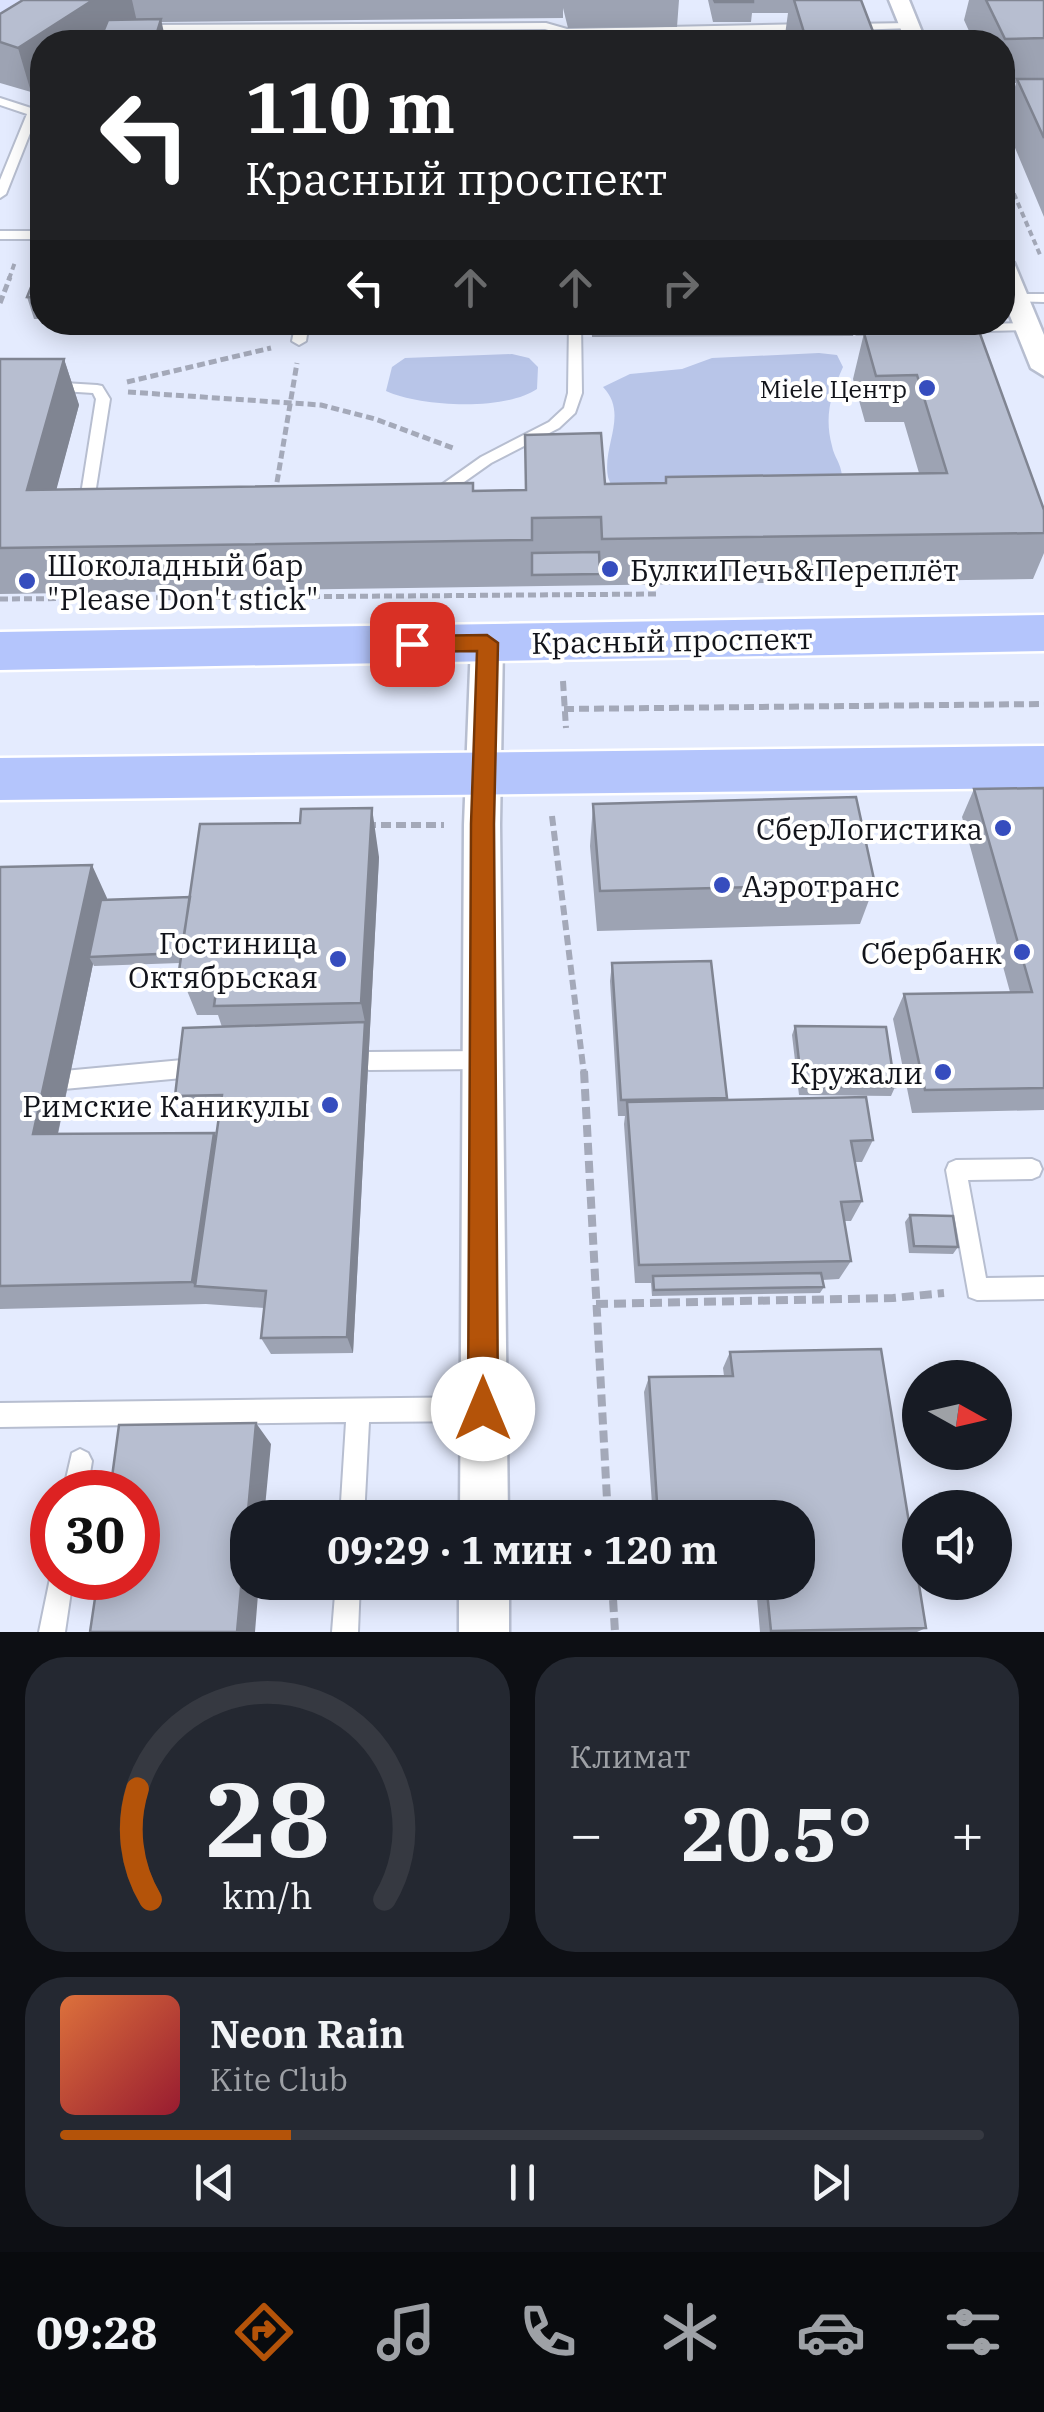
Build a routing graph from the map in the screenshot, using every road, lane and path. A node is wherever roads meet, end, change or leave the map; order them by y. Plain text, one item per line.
1 (8, 0) edge
2 (899, 0) edge
3 (0, 4) edge
4 (359, 27) junction
5 (827, 27) edge
6 (846, 27) edge
7 (140, 30) edge
8 (359, 30) edge
9 (559, 30) edge
10 (670, 30) edge
11 (874, 30) edge
12 (910, 30) edge
13 (0, 102) edge
14 (1044, 105) edge
15 (1015, 106) edge
16 (30, 107) edge
17 (30, 122) edge
18 (28, 125) joint
19 (0, 194) edge
20 (1015, 196) edge
21 (0, 235) edge
22 (30, 235) edge
23 (1044, 263) edge
24 (1016, 298) joint
25 (1044, 298) edge
26 (1015, 327) edge
27 (1028, 327) junction
28 (301, 335) edge
29 (575, 335) edge
30 (300, 341) junction
31 (1044, 368) edge
32 (0, 388) edge
33 (97, 389) junction
34 (292, 401) junction
35 (486, 460) junction
36 (419, 501) edge
37 (273, 503) edge
38 (126, 504) edge
39 (676, 594) dead end
40 (0, 600) edge
41 (560, 618) junction
42 (1044, 634) edge
43 (487, 643) junction
44 (0, 651) edge
45 (1044, 704) edge
46 (564, 709) junction
47 (1044, 768) edge
48 (572, 771) junction
49 (483, 773) junction
50 (0, 779) edge
51 (483, 1060) junction
52 (369, 1061) edge
53 (193, 1068) edge
54 (64, 1080) dead end
55 (1032, 1169) dead end
56 (1044, 1288) edge
57 (976, 1290) junction
58 (596, 1304) junction
59 (483, 1409) junction
60 (358, 1413) junction
61 (0, 1415) edge
62 (80, 1462) dead end
63 (79, 1470) edge
64 (353, 1500) edge
65 (484, 1500) edge
66 (607, 1500) edge
67 (57, 1600) edge
68 (347, 1600) edge
69 (484, 1600) edge
70 (613, 1600) edge
71 (52, 1632) edge
72 (345, 1632) edge
73 (484, 1632) edge
74 (614, 1632) edge

1 - 3 main road
2 - 12 street
4 - 7 lane
4 - 8 lane
4 - 9 lane
5 - 10 lane
6 - 11 lane
13 - 16 lane
14 - 15 lane
17 - 18 lane
18 - 19 lane
20 - 23 path
21 - 22 lane
24 - 25 lane
24 - 27 street
26 - 27 lane
27 - 31 street
28 - 30 lane
29 - 35 lane
30 - 33 path
30 - 34 path
32 - 33 lane
33 - 34 path
33 - 38 lane
34 - 35 path
34 - 37 path
35 - 36 lane
39 - 41 path
40 - 41 path
41 - 42 main road, Красный проспект
41 - 43 main road, Красный проспект
41 - 46 path
43 - 44 main road, Красный проспект
43 - 49 street
45 - 46 path
46 - 48 path
47 - 48 main road
48 - 49 main road
48 - 58 path
49 - 50 main road
49 - 51 street
51 - 52 lane
51 - 59 street
53 - 54 lane
55 - 57 lane
56 - 57 lane
57 - 58 path
58 - 66 path
59 - 60 lane
59 - 65 street
60 - 61 lane
60 - 64 lane
62 - 63 lane
67 - 71 lane
68 - 72 lane
69 - 73 street
70 - 74 path

